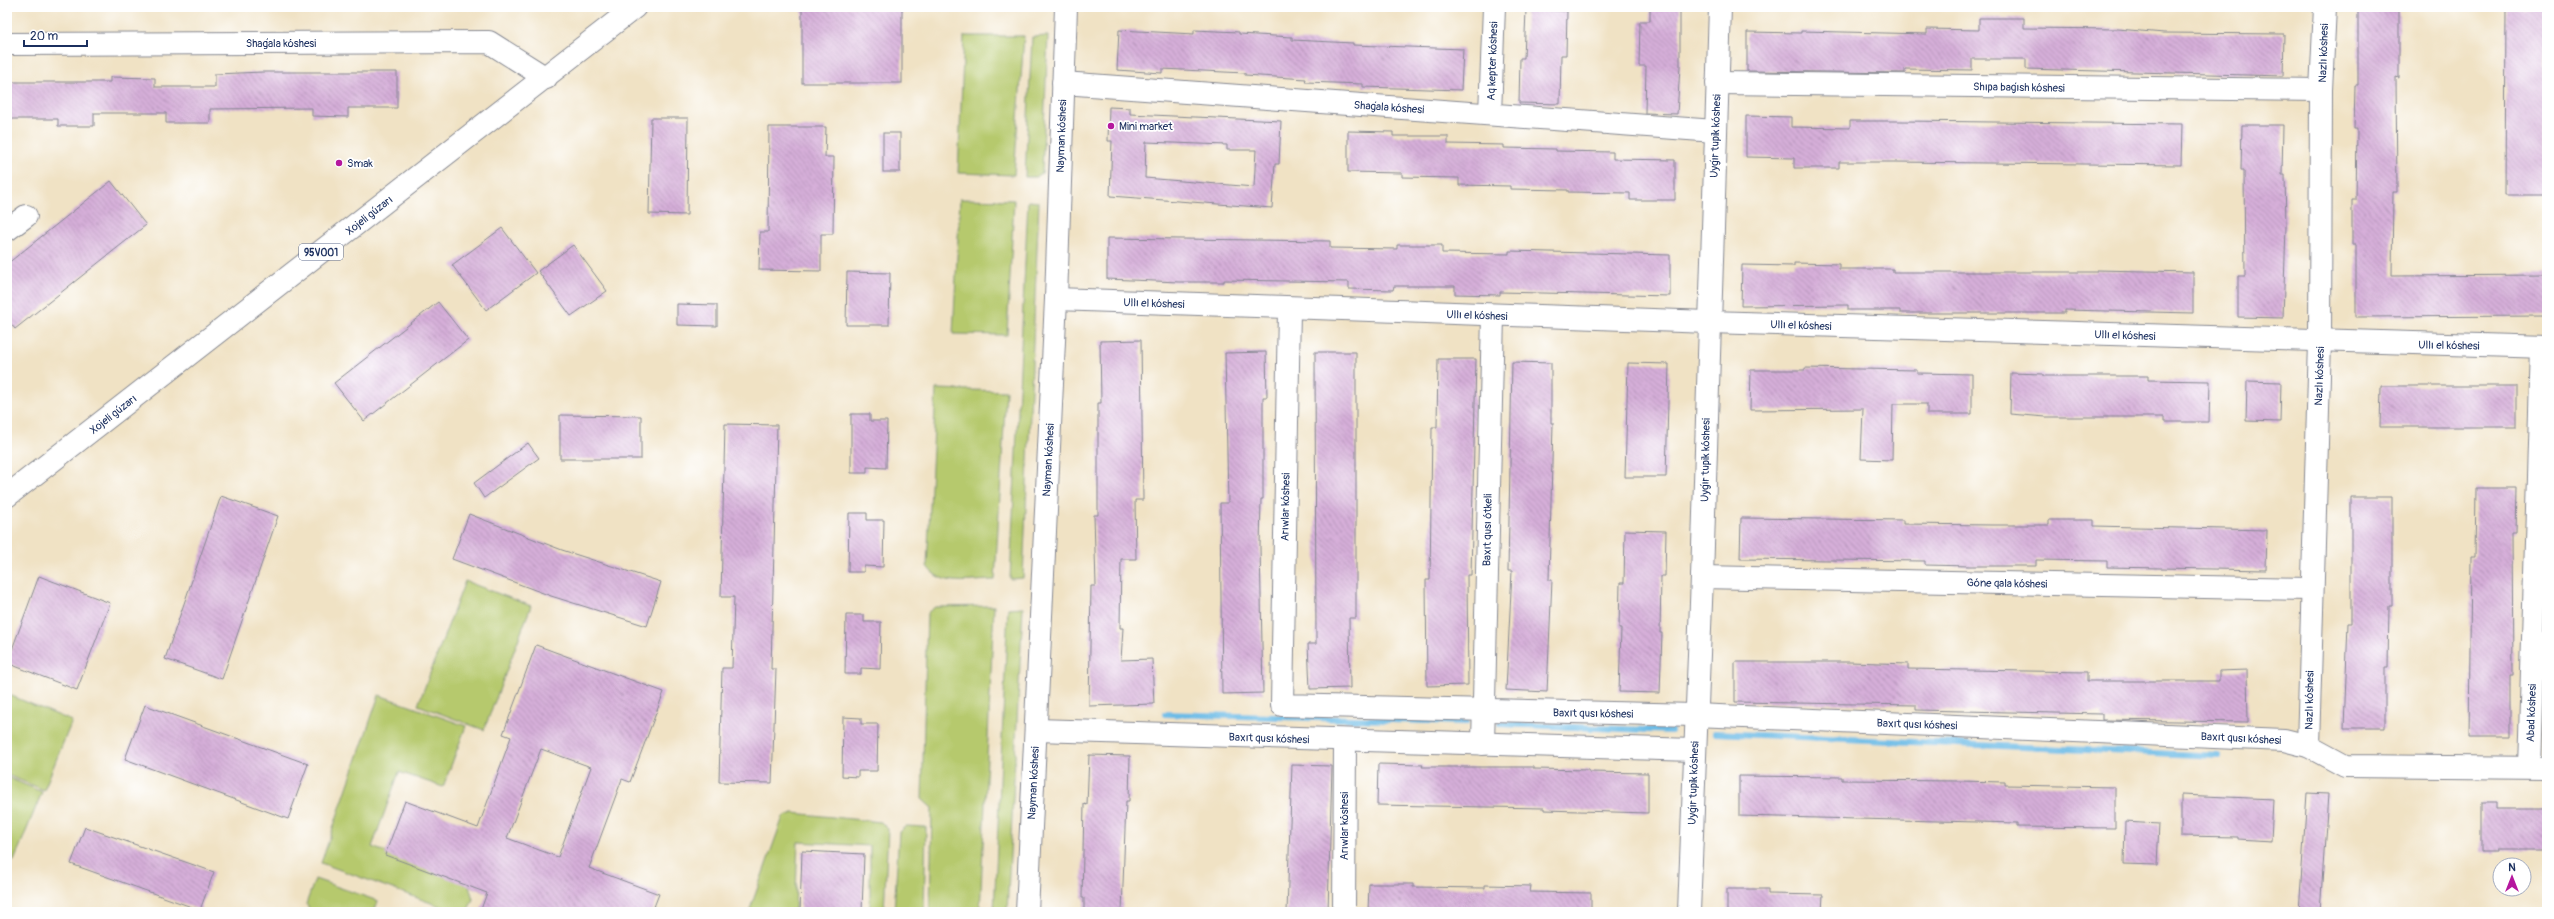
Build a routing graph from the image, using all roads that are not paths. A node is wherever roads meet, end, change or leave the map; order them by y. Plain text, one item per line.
1 (635, 7) edge
2 (1066, 7) edge
3 (1494, 7) edge
4 (1720, 7) edge
5 (2324, 7) edge
6 (7, 44) edge
7 (546, 78) junction
8 (1717, 83) junction
9 (1063, 84) junction
10 (2322, 90) junction
11 (1490, 114) junction
12 (1715, 131) junction
13 (26, 216) dead end
14 (7, 230) edge
15 (1056, 300) junction
16 (1289, 309) junction
17 (1493, 315) junction
18 (1709, 322) junction
19 (2320, 342) junction
20 (2544, 347) edge
21 (7, 496) edge
22 (1702, 576) junction
23 (2311, 590) junction
24 (1282, 705) joint
25 (1483, 711) junction
26 (1695, 715) junction
27 (1036, 730) junction
28 (1345, 741) junction
29 (1482, 744) junction
30 (2308, 746) junction
31 (1694, 750) junction
32 (2538, 768) edge
33 (1027, 912) edge
34 (1344, 912) edge
35 (1689, 912) edge

1 - 7 street, Xojeli gúzarı / 95V001
2 - 9 street, Nayman kóshesi
3 - 11 street, Aq kepter kóshesi
4 - 8 street, Uyǵır tupik kóshesi
5 - 10 street, Nazlı kóshesi
6 - 7 street, Shaǵala kóshesi
7 - 21 street, Xojeli gúzarı / 95V001
8 - 10 street, Shıpa baǵısh kóshesi
8 - 12 street, Uyǵır tupik kóshesi
9 - 11 street, Shaǵala kóshesi
9 - 15 street, Nayman kóshesi
10 - 19 street, Nazlı kóshesi
11 - 12 street, Shaǵala kóshesi
12 - 18 street, Uyǵır tupik kóshesi
13 - 14 street
15 - 16 street, Ullı el kóshesi
15 - 27 street, Nayman kóshesi
16 - 17 street, Ullı el kóshesi
16 - 24 street, Arıwlar kóshesi
17 - 18 street, Ullı el kóshesi
17 - 25 street, Baxıt qusı ótkeli
18 - 19 street, Ullı el kóshesi
18 - 22 street, Uyǵır tupik kóshesi
19 - 20 street, Ullı el kóshesi
19 - 23 street, Nazlı kóshesi
20 - 32 street, Abad kóshesi
22 - 23 street, Góne qala kóshesi
22 - 26 street, Uyǵır tupik kóshesi
23 - 30 street, Nazlı kóshesi
24 - 25 street, Baxıt qusı kóshesi
25 - 26 street, Baxıt qusı kóshesi
25 - 29 street, Baxıt qusı ótkeli
26 - 30 street, Baxıt qusı kóshesi
26 - 31 street, Uyǵır tupik kóshesi
27 - 28 street, Baxıt qusı kóshesi
27 - 33 street, Nayman kóshesi
28 - 29 street, Baxıt qusı kóshesi
28 - 34 street, Arıwlar kóshesi
29 - 31 street, Baxıt qusı kóshesi
30 - 32 street, Baxıt qusı kóshesi
31 - 35 street, Uyǵır tupik kóshesi

